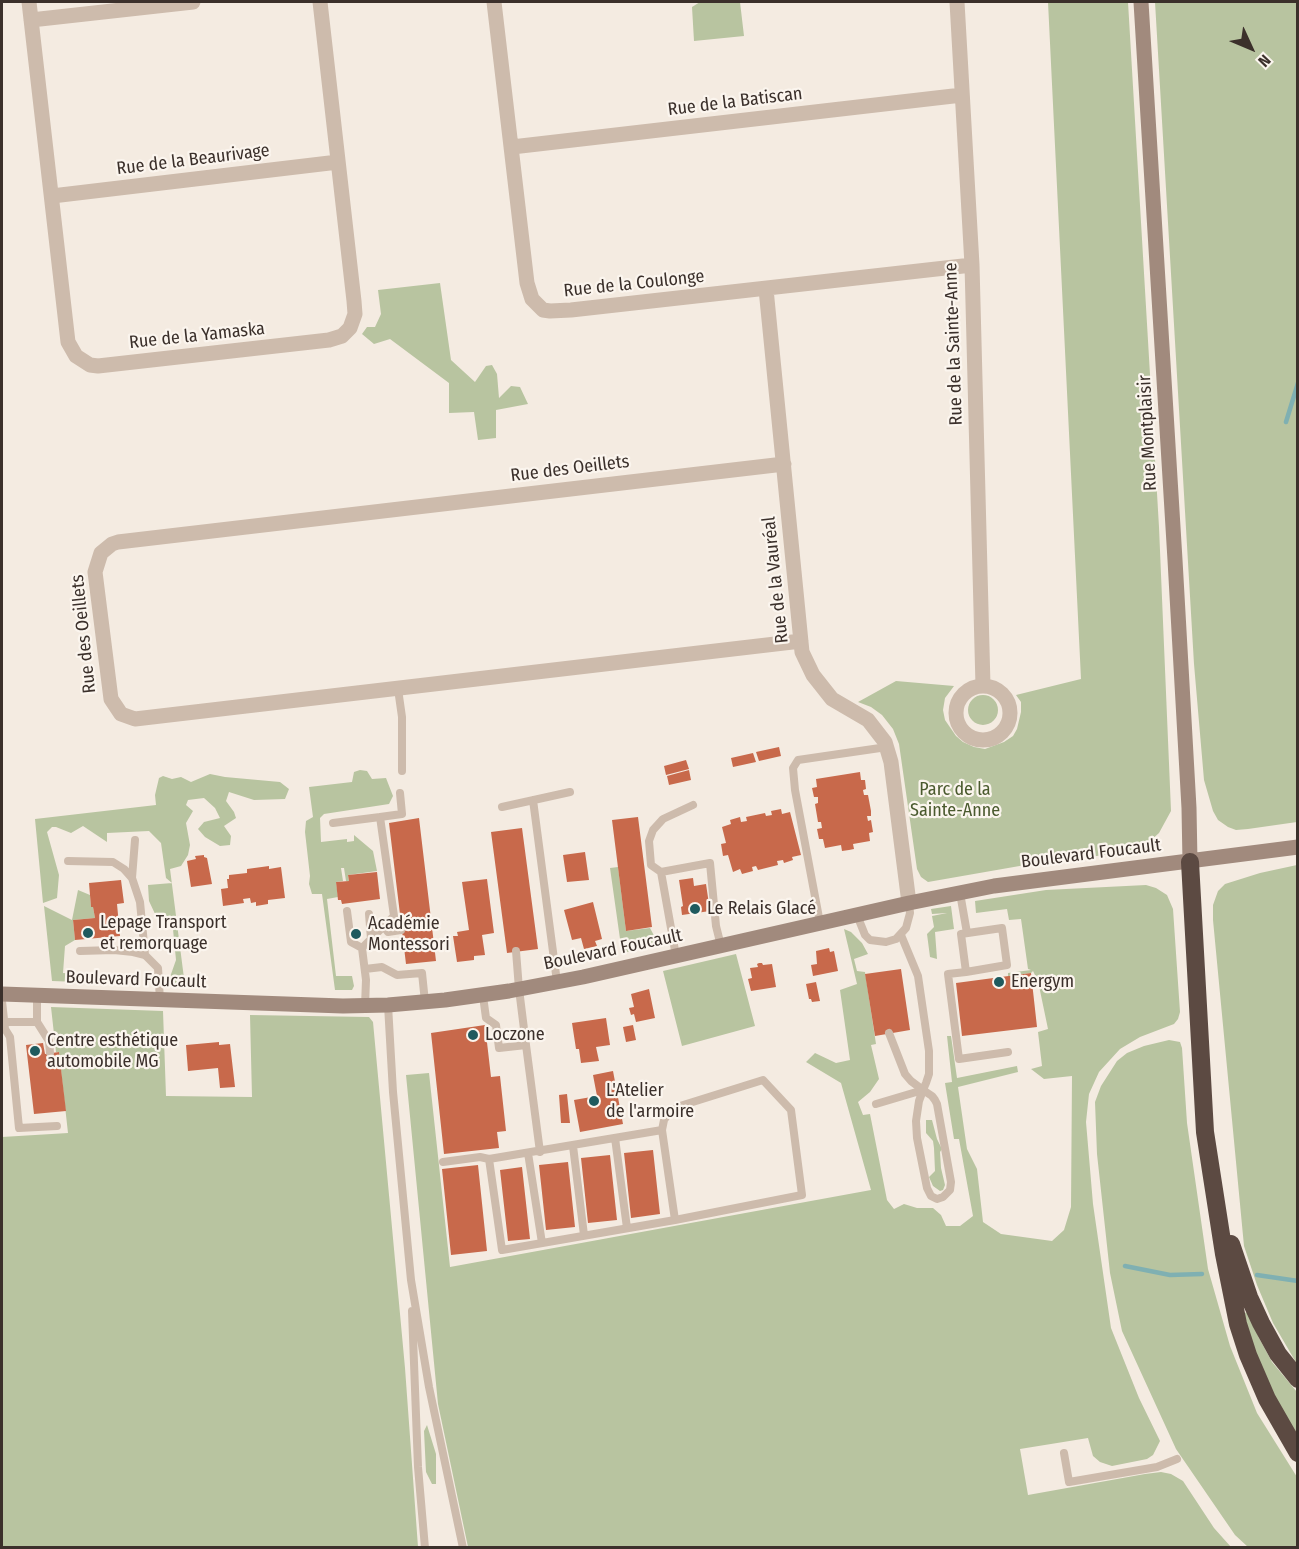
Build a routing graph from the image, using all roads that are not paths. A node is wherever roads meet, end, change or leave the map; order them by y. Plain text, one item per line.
1 (29, 2) edge
2 (193, 2) edge
3 (320, 2) edge
4 (494, 2) edge
5 (957, 2) edge
6 (1141, 2) edge
7 (31, 20) junction
8 (962, 95) junction
9 (512, 147) junction
10 (338, 162) junction
11 (52, 196) junction
12 (972, 265) junction
13 (766, 289) junction
14 (784, 464) junction
15 (801, 641) junction
16 (983, 686) dead end
17 (399, 689) junction
18 (887, 747) junction
19 (402, 771) dead end
20 (570, 792) dead end
21 (400, 793) dead end
22 (533, 800) junction
23 (693, 805) dead end
24 (502, 807) dead end
25 (380, 818) junction
26 (333, 824) dead end
27 (135, 840) dead end
28 (1298, 847) edge
29 (68, 861) dead end
30 (1190, 862) junction
31 (661, 872) junction
32 (132, 878) junction
33 (960, 893) junction
34 (909, 903) junction
35 (347, 911) dead end
36 (369, 914) dead end
37 (856, 915) junction
38 (820, 923) junction
39 (384, 927) junction
40 (401, 930) dead end
41 (967, 933) junction
42 (900, 935) junction
43 (371, 939) junction
44 (721, 946) junction
45 (363, 948) junction
46 (80, 951) dead end
47 (516, 951) dead end
48 (145, 955) junction
49 (676, 956) junction
50 (365, 969) junction
51 (976, 970) junction
52 (964, 972) junction
53 (978, 980) dead end
54 (557, 982) junction
55 (963, 982) dead end
56 (519, 989) junction
57 (2, 994) edge
58 (37, 995) junction
59 (483, 996) junction
60 (160, 1000) junction
61 (2, 1001) edge
62 (425, 1002) junction
63 (387, 1005) junction
64 (364, 1006) junction
65 (4, 1022) junction
66 (37, 1022) junction
67 (889, 1033) dead end
68 (526, 1045) junction
69 (1008, 1052) dead end
70 (51, 1053) dead end
71 (923, 1090) junction
72 (876, 1104) dead end
73 (57, 1125) dead end
74 (662, 1130) junction
75 (615, 1138) junction
76 (573, 1146) junction
77 (540, 1152) junction
78 (528, 1153) junction
79 (489, 1160) junction
80 (443, 1162) dead end
81 (1214, 1194) junction
82 (675, 1220) junction
83 (627, 1228) junction
84 (584, 1235) junction
85 (542, 1243) junction
86 (411, 1280) junction
87 (1298, 1379) edge
88 (1064, 1453) dead end
89 (1298, 1453) edge
90 (1177, 1459) dead end
91 (425, 1548) edge
92 (463, 1548) edge

1 - 7 street, Rue de la Yamaska
2 - 7 street
3 - 10 street, Rue de la Yamaska
4 - 9 street, Rue de la Coulonge
5 - 8 street, Rue de la Sainte-Anne
6 - 30 street, Rue Montplaisir
7 - 11 street, Rue de la Yamaska
8 - 9 street, Rue de la Batiscan
8 - 12 street, Rue de la Sainte-Anne
9 - 13 street, Rue de la Coulonge
10 - 11 street, Rue de la Beaurivage
10 - 11 street, Rue de la Yamaska
12 - 13 street, Rue de la Coulonge
12 - 16 street, Rue de la Sainte-Anne
13 - 14 street, Rue de la Vauréal
14 - 15 street, Rue de la Vauréal
14 - 17 street, Rue des Oeillets
15 - 17 street, Rue des Oeillets
15 - 18 street, Rue de la Vauréal
17 - 19 lane
18 - 34 street, Rue de la Vauréal
18 - 38 lane
20 - 22 lane
21 - 25 lane
22 - 24 lane
22 - 54 lane
23 - 31 lane
25 - 26 lane
25 - 39 lane
27 - 32 lane
28 - 30 street, Boulevard Foucault
29 - 32 lane
30 - 33 street, Boulevard Foucault
30 - 81 highway
31 - 44 lane
31 - 49 lane
32 - 48 lane
33 - 34 street, Boulevard Foucault
33 - 41 lane
34 - 37 street, Boulevard Foucault
34 - 42 lane
35 - 45 lane
36 - 43 lane
37 - 38 street, Boulevard Foucault
37 - 42 lane
38 - 44 street, Boulevard Foucault
39 - 40 lane
39 - 43 lane
41 - 51 lane
41 - 52 lane
42 - 71 lane
43 - 45 lane
44 - 49 street, Boulevard Foucault
45 - 50 lane
46 - 48 lane
47 - 56 lane
48 - 60 lane
49 - 54 street, Boulevard Foucault
50 - 62 lane
50 - 64 lane
51 - 52 lane
51 - 53 lane
52 - 55 lane
52 - 69 lane
54 - 56 street, Boulevard Foucault
56 - 59 street, Boulevard Foucault
56 - 68 lane
57 - 58 street, Boulevard Foucault
58 - 60 street, Boulevard Foucault
58 - 66 lane
59 - 62 street, Boulevard Foucault
59 - 68 lane
60 - 64 street, Boulevard Foucault
61 - 65 lane
62 - 63 street, Boulevard Foucault
63 - 64 street, Boulevard Foucault
63 - 86 lane
65 - 66 lane
65 - 73 lane
66 - 70 lane
67 - 71 lane
68 - 77 lane
71 - 71 lane
71 - 72 lane
74 - 75 lane
74 - 82 lane
74 - 82 lane
75 - 76 lane
75 - 83 lane
76 - 77 lane
76 - 84 lane
77 - 78 lane
78 - 79 lane
78 - 85 lane
79 - 80 lane
79 - 85 lane
81 - 87 highway
81 - 89 highway
82 - 83 lane
83 - 84 lane
84 - 85 lane
86 - 91 lane
86 - 92 lane
88 - 90 lane

